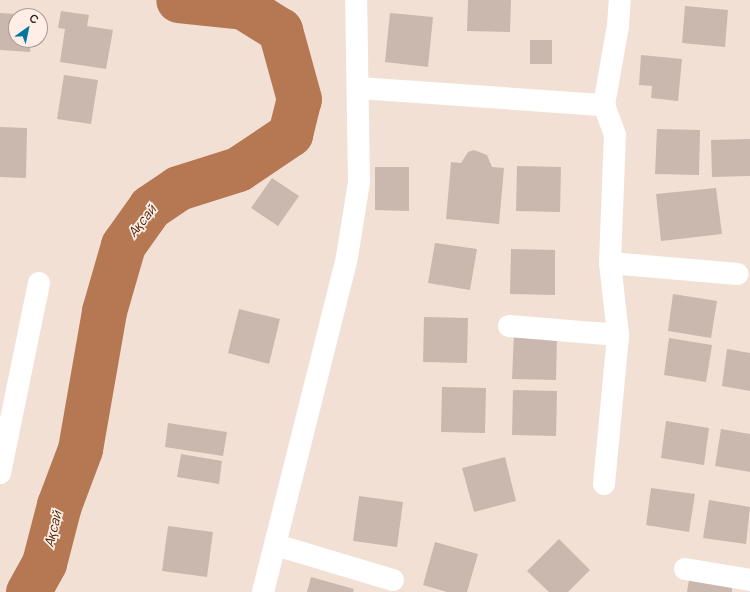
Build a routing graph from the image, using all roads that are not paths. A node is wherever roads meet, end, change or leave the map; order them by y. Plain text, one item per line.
1 (356, 0) edge
2 (620, 0) edge
3 (359, 88) junction
4 (604, 105) junction
5 (610, 263) junction
6 (738, 274) dead end
7 (39, 283) dead end
8 (508, 326) dead end
9 (618, 335) junction
10 (0, 472) edge
11 (604, 484) dead end
12 (276, 545) junction
13 (685, 569) dead end
14 (393, 580) dead end
15 (750, 580) edge
16 (263, 592) edge

1 - 3 street
2 - 4 street
3 - 4 street
3 - 12 street
4 - 5 street
5 - 6 street
5 - 9 street
7 - 10 street
8 - 9 street
9 - 11 street
12 - 14 street
12 - 16 street
13 - 15 street

